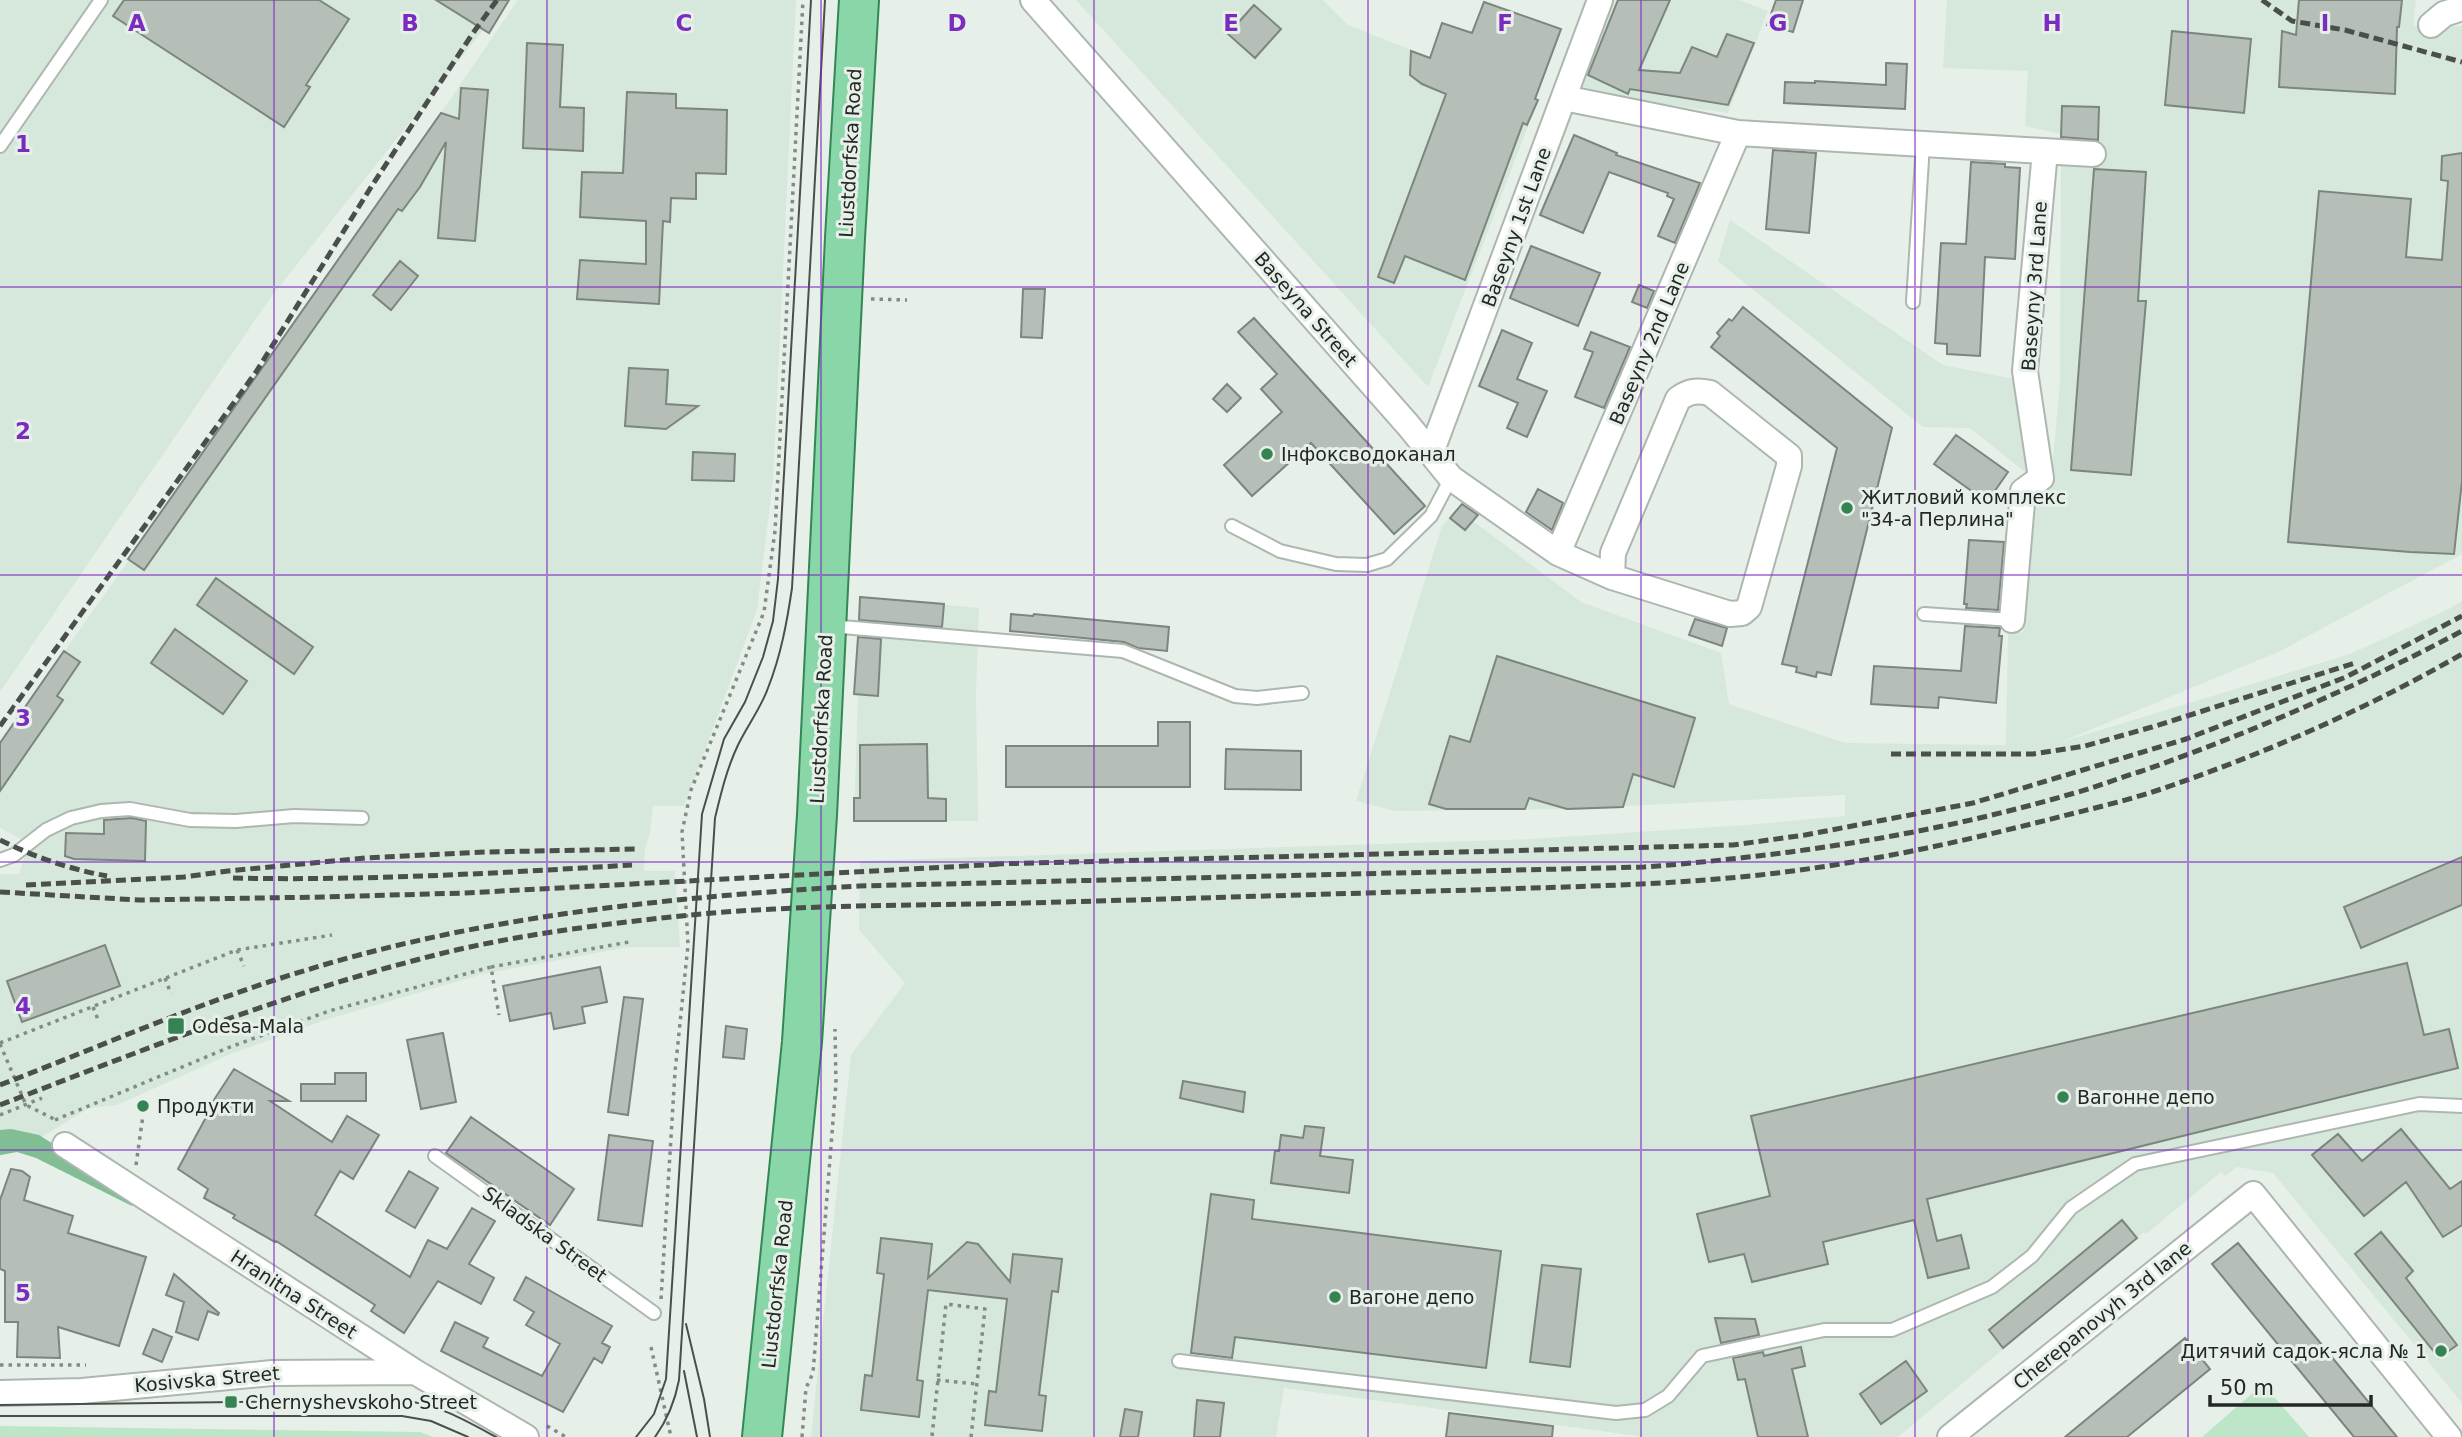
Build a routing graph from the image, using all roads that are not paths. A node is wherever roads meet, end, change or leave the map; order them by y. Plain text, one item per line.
1 (101, 0) edge
2 (859, 0) edge
3 (1033, 0) edge
4 (1600, 0) edge
5 (2462, 8) edge
6 (2431, 25) dead end
7 (1564, 98) junction
8 (1738, 133) junction
9 (1923, 144) junction
10 (0, 146) edge
11 (2045, 151) junction
12 (2093, 154) dead end
13 (1913, 302) dead end
14 (1431, 453) junction
15 (1451, 478) junction
16 (1232, 526) dead end
17 (1558, 553) junction
18 (1612, 577) junction
19 (1924, 614) dead end
20 (2012, 620) joint
21 (826, 625) junction
22 (1302, 693) dead end
23 (362, 818) dead end
24 (0, 860) edge
25 (2462, 1106) edge
26 (65, 1145) dead end
27 (435, 1156) dead end
28 (654, 1313) road end
29 (1179, 1361) dead end
30 (415, 1372) junction
31 (0, 1393) edge
32 (526, 1437) edge
33 (762, 1437) edge
34 (1950, 1437) edge
35 (2449, 1437) edge

1 - 10 lane
2 - 21 main road, Liustdorfska Road
3 - 14 street, Baseyna Street
4 - 7 street, Baseyny 1st Lane
5 - 6 street
7 - 8 street
7 - 14 street, Baseyny 1st Lane
8 - 9 street
8 - 17 street, Baseyny 2nd Lane
9 - 11 street
9 - 13 lane
11 - 12 street
11 - 20 street, Baseyny 3rd Lane
14 - 15 street, Baseyna Street
15 - 16 lane
15 - 17 street, Baseyna Street
17 - 18 street, Baseyna Street
18 - 18 street, Baseyna Street
19 - 20 lane
21 - 22 lane
21 - 33 main road, Liustdorfska Road
23 - 24 lane
25 - 29 lane
26 - 30 street, Hranitna Street
27 - 28 lane, Skladska Street
30 - 31 street, Kosivska Street
30 - 32 street, Hranitna Street
34 - 35 street, Cherepanovyh 3rd lane

